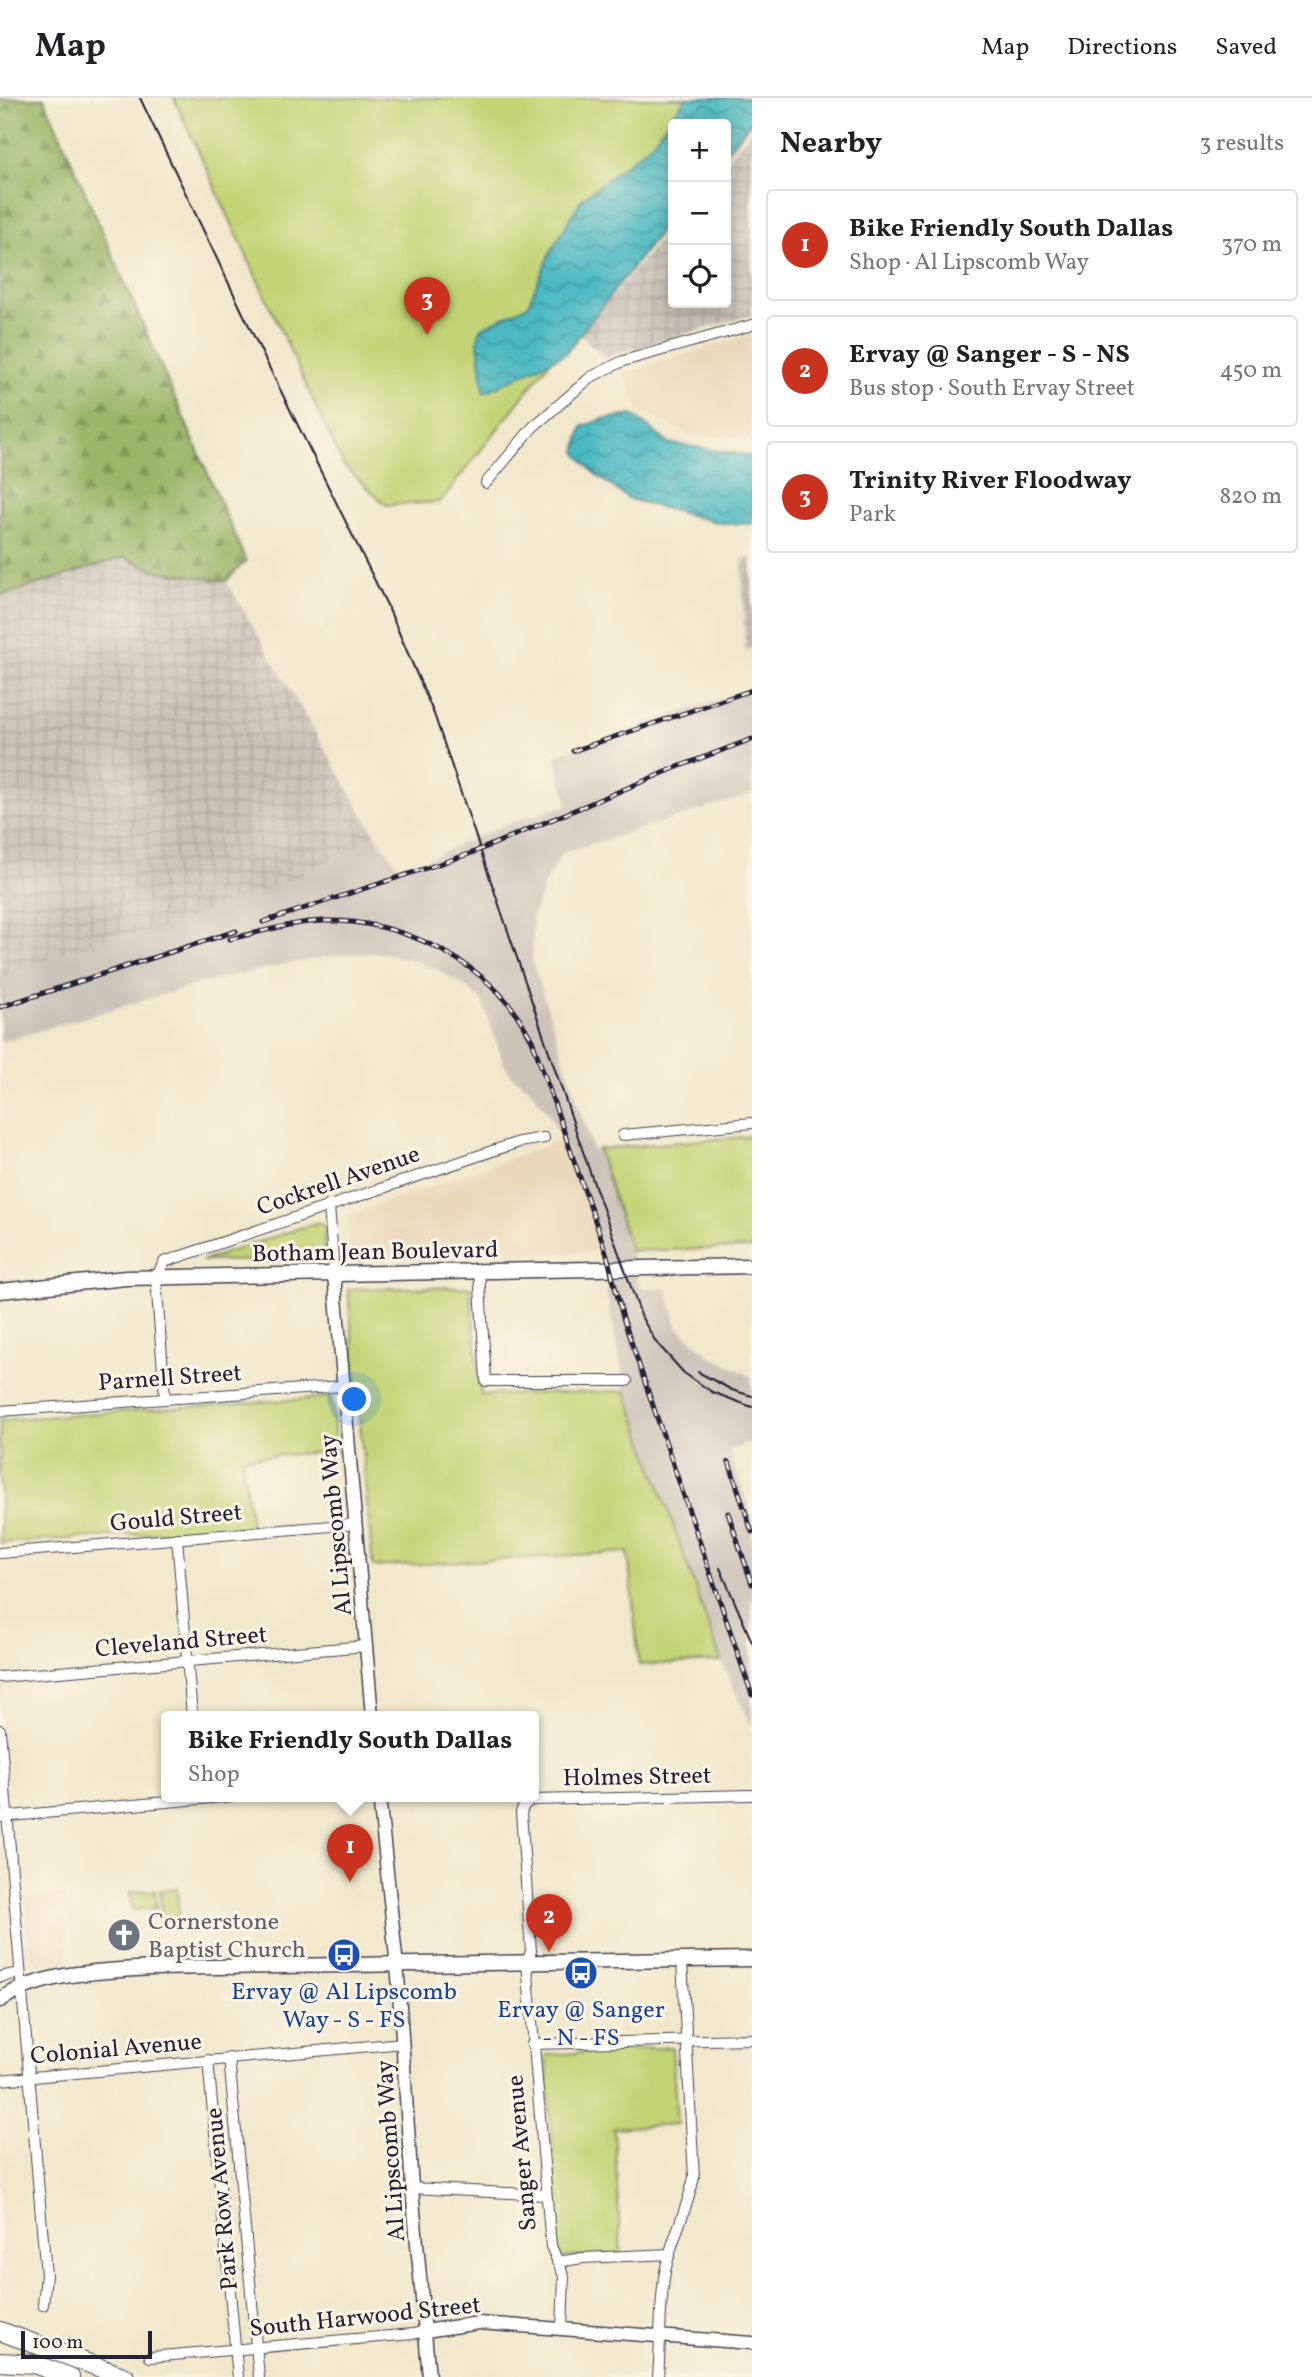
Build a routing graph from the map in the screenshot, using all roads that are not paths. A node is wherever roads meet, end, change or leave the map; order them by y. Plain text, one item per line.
1 (752, 325) edge
2 (485, 482) dead end
3 (752, 1123) edge
4 (623, 1135) dead end
5 (544, 1138) dead end
6 (329, 1205) junction
7 (752, 1266) edge
8 (479, 1271) junction
9 (334, 1274) junction
10 (156, 1278) junction
11 (0, 1291) edge
12 (627, 1381) dead end
13 (344, 1386) junction
14 (165, 1398) junction
15 (0, 1411) edge
16 (356, 1524) junction
17 (177, 1538) junction
18 (0, 1553) edge
19 (366, 1646) junction
20 (187, 1661) junction
21 (0, 1677) edge
22 (192, 1711) edge
23 (372, 1711) edge
24 (0, 1730) edge
25 (752, 1795) edge
26 (539, 1800) edge
27 (161, 1802) edge
28 (380, 1802) edge
29 (528, 1802) edge
30 (525, 1804) joint
31 (4, 1817) edge
32 (752, 1959) edge
33 (682, 1961) junction
34 (527, 1963) junction
35 (396, 1964) junction
36 (20, 1973) junction
37 (0, 1977) edge
38 (22, 1988) junction
39 (0, 2000) edge
40 (752, 2039) edge
41 (685, 2042) junction
42 (403, 2043) junction
43 (533, 2045) junction
44 (229, 2058) junction
45 (208, 2060) junction
46 (29, 2077) junction
47 (0, 2080) edge
48 (412, 2188) junction
49 (546, 2195) junction
50 (670, 2254) junction
51 (557, 2262) junction
52 (43, 2305) dead end
53 (562, 2329) junction
54 (425, 2331) junction
55 (0, 2332) edge
56 (662, 2336) junction
57 (752, 2343) edge
58 (256, 2349) junction
59 (236, 2350) junction
60 (150, 2357) dead end
61 (0, 2362) edge
62 (0, 2372) edge
63 (13, 2377) edge
64 (71, 2377) edge
65 (125, 2377) edge
66 (238, 2377) edge
67 (259, 2377) edge
68 (429, 2377) edge
69 (659, 2377) edge

1 - 2 street
3 - 4 street
5 - 6 street, Cockrell Avenue
6 - 9 street, Al Lipscomb Way
6 - 10 street, Cockrell Avenue
7 - 8 main road, Botham Jean Boulevard
8 - 9 main road, Botham Jean Boulevard
8 - 12 street
9 - 10 main road, Botham Jean Boulevard
9 - 13 street, Al Lipscomb Way
10 - 11 main road, Botham Jean Boulevard
10 - 14 street
13 - 14 street, Parnell Street
13 - 16 street, Al Lipscomb Way
14 - 15 street, Parnell Street
16 - 17 street, Gould Street
16 - 19 street, Al Lipscomb Way
17 - 18 street, Gould Street
17 - 20 street
19 - 20 street, Cleveland Street
19 - 23 street, Al Lipscomb Way
20 - 21 street, Cleveland Street
20 - 22 street
24 - 31 street
25 - 26 street, Holmes Street
27 - 31 street
28 - 35 street, Al Lipscomb Way
29 - 30 street, Holmes Street
30 - 34 street, Sanger Avenue
31 - 36 street
32 - 33 main road
33 - 34 main road
33 - 41 street
34 - 35 main road
34 - 43 street, Sanger Avenue
35 - 38 main road
35 - 42 street, Al Lipscomb Way
36 - 37 street
36 - 38 street
38 - 39 main road
38 - 46 street
40 - 41 street
41 - 43 street
41 - 50 street
42 - 44 street, Colonial Avenue
42 - 48 street, Al Lipscomb Way
43 - 49 street, Sanger Avenue
44 - 45 street, Colonial Avenue
44 - 58 street, Park Row Avenue
45 - 46 street, Colonial Avenue
45 - 59 street, Park Row Avenue
46 - 47 street, Colonial Avenue
46 - 52 street
48 - 49 street
48 - 54 street, Al Lipscomb Way
49 - 51 street, Sanger Avenue
50 - 51 street
50 - 56 street
51 - 53 street, Sanger Avenue
53 - 54 street, South Harwood Street
53 - 56 street, South Harwood Street
54 - 58 street, South Harwood Street
54 - 68 street, Al Lipscomb Way
55 - 65 highway
56 - 57 street, South Harwood Street
56 - 69 street
58 - 59 street, South Harwood Street
58 - 67 street, Park Row Avenue
59 - 60 street, South Harwood Street
59 - 66 street, Park Row Avenue
61 - 64 highway
62 - 63 highway

